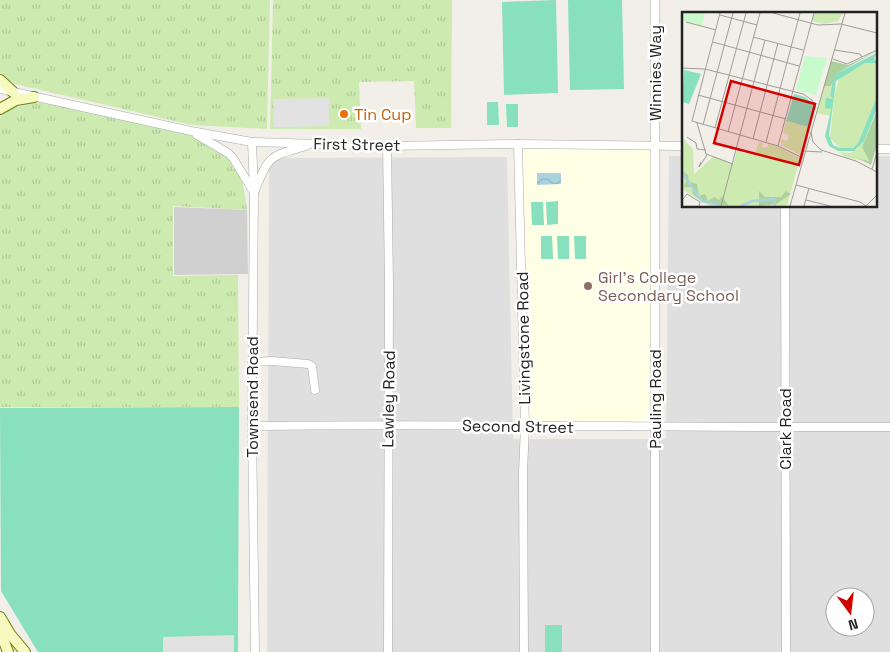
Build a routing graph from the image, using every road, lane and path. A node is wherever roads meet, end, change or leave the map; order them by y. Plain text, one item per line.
1 (655, 0) edge
2 (0, 80) edge
3 (0, 89) edge
4 (13, 92) junction
5 (34, 96) junction
6 (0, 109) edge
7 (191, 131) junction
8 (252, 142) junction
9 (313, 144) junction
10 (518, 144) junction
11 (655, 145) junction
12 (387, 146) junction
13 (682, 146) edge
14 (254, 192) junction
15 (785, 208) edge
16 (252, 362) junction
17 (315, 390) dead end
18 (388, 424) junction
19 (252, 426) junction
20 (525, 426) junction
21 (654, 426) junction
22 (890, 427) edge
23 (785, 428) junction
24 (0, 617) edge
25 (0, 631) edge
26 (0, 645) edge
27 (6, 652) edge
28 (24, 652) edge
29 (255, 652) edge
30 (388, 652) edge
31 (524, 652) edge
32 (655, 652) edge
33 (786, 652) edge

1 - 11 street, Winnies Way
2 - 4 main road
3 - 4 street, First Street
4 - 5 street, First Street
5 - 6 main road
5 - 7 street, First Street
7 - 8 street, First Street
7 - 14 street
8 - 9 street, First Street
8 - 14 street, Townsend Road
9 - 12 street, First Street
9 - 14 street
10 - 11 street, First Street
10 - 12 street, First Street
10 - 20 street, Livingstone Road
11 - 13 street, First Street
11 - 21 street, Pauling Road
12 - 18 street, Lawley Road
14 - 16 street, Townsend Road
15 - 23 street, Clark Road
16 - 17 street
16 - 19 street, Townsend Road
18 - 19 street, Second Street
18 - 20 street, Second Street
18 - 30 street, Lawley Road
19 - 29 street, Townsend Road
20 - 21 street, Second Street
20 - 31 street, Livingstone Road
21 - 23 street, Second Street
21 - 32 street, Pauling Road
22 - 23 street, Second Street
23 - 33 street, Clark Road
24 - 28 main road
25 - 27 main road
26 - 27 main road

